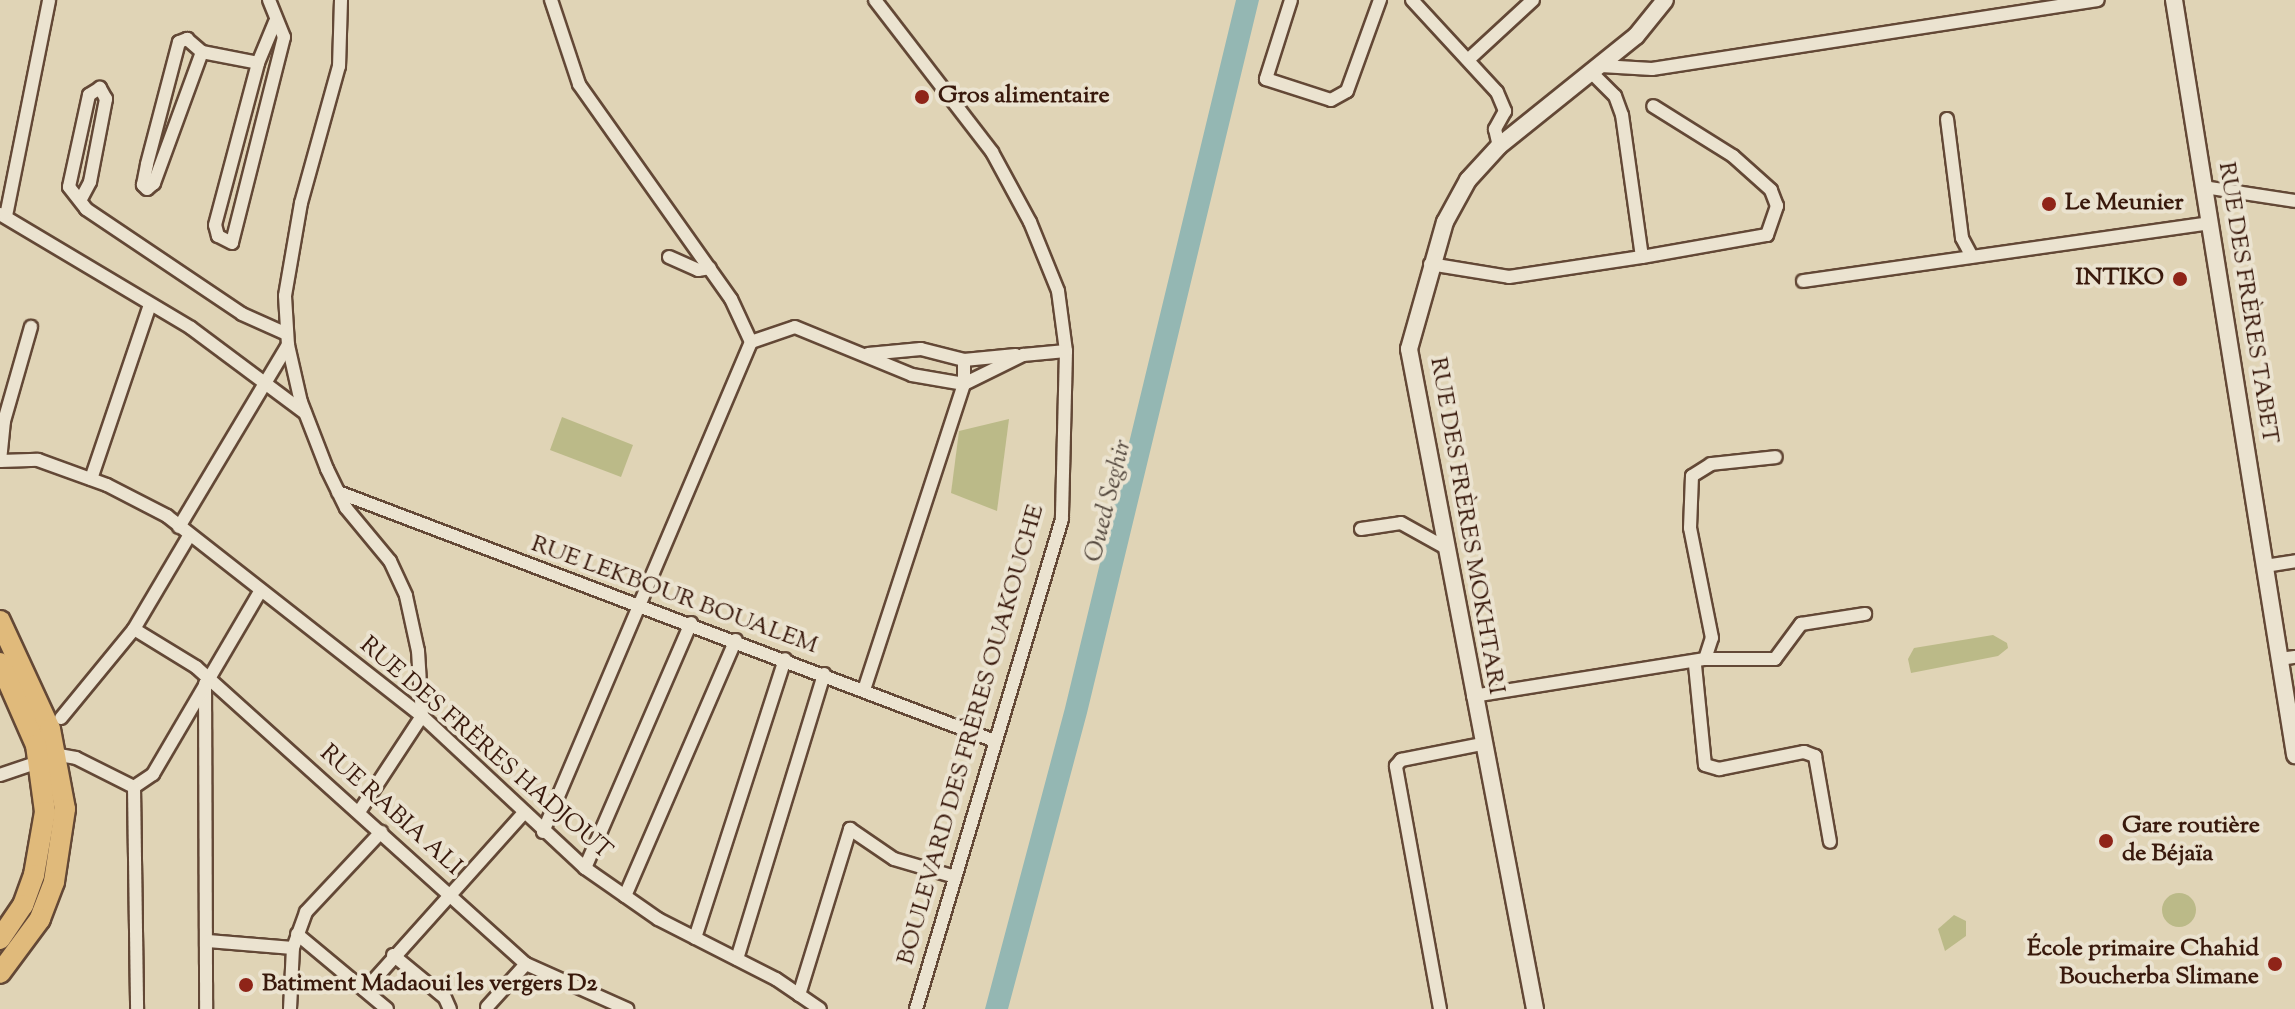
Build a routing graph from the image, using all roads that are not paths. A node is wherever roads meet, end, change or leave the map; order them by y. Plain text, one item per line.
1 (49, 0) edge
2 (269, 0) edge
3 (341, 0) edge
4 (551, 0) edge
5 (875, 0) edge
6 (1291, 0) edge
7 (1380, 0) edge
8 (1412, 0) edge
9 (1533, 0) edge
10 (1665, 0) edge
11 (2098, 0) edge
12 (2174, 0) edge
13 (275, 22) junction
14 (202, 52) junction
15 (1469, 59) junction
16 (258, 63) junction
17 (1618, 67) junction
18 (1596, 69) junction
19 (1615, 96) junction
20 (1653, 106) dead end
21 (1947, 119) dead end
22 (1499, 146) junction
23 (2204, 187) junction
24 (81, 199) junction
25 (2295, 201) edge
26 (3, 215) edge
27 (2210, 223) junction
28 (669, 257) dead end
29 (1642, 257) junction
30 (1972, 257) junction
31 (1430, 264) junction
32 (710, 268) junction
33 (1803, 281) dead end
34 (150, 305) junction
35 (31, 327) dead end
36 (287, 340) junction
37 (751, 342) junction
38 (1066, 351) junction
39 (863, 354) junction
40 (1023, 355) junction
41 (964, 372) junction
42 (267, 380) junction
43 (305, 413) junction
44 (1776, 457) dead end
45 (0, 461) edge
46 (91, 479) junction
47 (338, 492) junction
48 (1361, 529) dead end
49 (184, 532) junction
50 (1446, 548) junction
51 (2295, 561) edge
52 (2265, 566) junction
53 (261, 590) junction
54 (640, 604) junction
55 (1865, 614) dead end
56 (0, 621) edge
57 (691, 623) junction
58 (134, 629) junction
59 (736, 640) junction
60 (2287, 658) edge
61 (785, 659) junction
62 (1700, 662) junction
63 (0, 663) edge
64 (824, 674) junction
65 (206, 679) junction
66 (864, 690) junction
67 (1473, 696) junction
68 (422, 716) junction
69 (61, 718) dead end
70 (995, 741) junction
71 (1482, 744) junction
72 (2295, 755) edge
73 (50, 758) junction
74 (0, 775) edge
75 (134, 787) junction
76 (359, 812) junction
77 (523, 814) junction
78 (381, 832) junction
79 (543, 832) junction
80 (1830, 842) dead end
81 (585, 868) junction
82 (955, 877) junction
83 (450, 895) junction
84 (625, 896) junction
85 (297, 934) junction
86 (695, 938) junction
87 (0, 939) edge
88 (208, 941) junction
89 (293, 948) junction
90 (393, 955) junction
91 (737, 959) junction
92 (526, 964) junction
93 (0, 973) edge
94 (365, 990) junction
95 (799, 995) junction
96 (487, 1007) edge
97 (137, 1009) edge
98 (206, 1009) edge
99 (290, 1009) edge
100 (387, 1009) edge
101 (450, 1009) edge
102 (627, 1009) edge
103 (820, 1009) edge
104 (916, 1009) edge
105 (1440, 1009) edge
106 (1535, 1009) edge

1 - 26 street
2 - 13 street
3 - 36 street
4 - 32 street
5 - 38 street, BOULEVARD DES FRÈRES OUAKOUCHE
6 - 7 street
8 - 15 street
9 - 15 street
10 - 18 street, RUE DES FRÈRES MOKHTARI
11 - 17 street
12 - 23 street, RUE DES FRÈRES TABET
13 - 16 street
13 - 16 street
14 - 14 street
14 - 16 street
15 - 22 street
17 - 18 street
17 - 19 street
18 - 19 street
18 - 22 street, RUE DES FRÈRES MOKHTARI
19 - 29 street
20 - 29 street
21 - 30 street
22 - 31 street, RUE DES FRÈRES MOKHTARI
23 - 25 street
23 - 27 street, RUE DES FRÈRES TABET
24 - 24 street
24 - 36 street
26 - 34 street
27 - 30 street
27 - 52 street, RUE DES FRÈRES TABET
28 - 32 street
29 - 31 street
30 - 33 street
31 - 50 street, RUE DES FRÈRES MOKHTARI
32 - 37 street
34 - 42 street
34 - 46 street
35 - 45 street
36 - 42 street
36 - 43 street
37 - 39 street
37 - 54 street
38 - 40 street
38 - 70 street, BOULEVARD DES FRÈRES OUAKOUCHE
39 - 41 street
39 - 41 street
40 - 41 street
40 - 41 street
41 - 66 street
42 - 43 street
42 - 49 street
43 - 47 street
44 - 62 street
45 - 46 street, RUE DES FRÈRES HADJOUT
46 - 49 street, RUE DES FRÈRES HADJOUT
47 - 54 street, RUE LEKBOUR BOUALEM
47 - 68 street
48 - 50 street
49 - 53 street, RUE DES FRÈRES HADJOUT
49 - 58 street
50 - 67 street, RUE DES FRÈRES MOKHTARI
51 - 52 street
52 - 60 street, RUE DES FRÈRES TABET
53 - 65 street
53 - 68 street, RUE DES FRÈRES HADJOUT
54 - 57 street, RUE LEKBOUR BOUALEM
54 - 79 street
55 - 62 street
56 - 73 main road
57 - 59 street, RUE LEKBOUR BOUALEM
57 - 81 street
58 - 65 street, RUE RABIA ALI
58 - 69 street
59 - 61 street, RUE LEKBOUR BOUALEM
59 - 84 street
60 - 72 street, RUE DES FRÈRES TABET
61 - 64 street, RUE LEKBOUR BOUALEM
61 - 86 street
62 - 67 street
62 - 80 street
63 - 73 main road
64 - 66 street, RUE LEKBOUR BOUALEM
64 - 91 street
65 - 75 street
65 - 76 street, RUE RABIA ALI
65 - 88 street
66 - 70 street, RUE LEKBOUR BOUALEM
67 - 71 street, RUE DES FRÈRES MOKHTARI
68 - 76 street
68 - 77 street, RUE DES FRÈRES HADJOUT
70 - 82 street, BOULEVARD DES FRÈRES OUAKOUCHE
71 - 105 street
71 - 106 street, RUE DES FRÈRES MOKHTARI
73 - 74 street
73 - 75 street
73 - 87 main road
73 - 93 main road
75 - 97 street
76 - 78 street, RUE RABIA ALI
77 - 79 street, RUE DES FRÈRES HADJOUT
77 - 83 street
78 - 83 street, RUE RABIA ALI
78 - 85 street
79 - 81 street, RUE DES FRÈRES HADJOUT
81 - 84 street, RUE DES FRÈRES HADJOUT
82 - 95 street
82 - 104 street, BOULEVARD DES FRÈRES OUAKOUCHE
83 - 90 street
83 - 92 street, RUE RABIA ALI
84 - 86 street, RUE DES FRÈRES HADJOUT
85 - 89 street
85 - 94 street
86 - 91 street, RUE DES FRÈRES HADJOUT
88 - 89 street
88 - 98 street
89 - 99 street
90 - 94 street
90 - 101 street
91 - 95 street, RUE DES FRÈRES HADJOUT
92 - 96 street
92 - 102 street, RUE RABIA ALI
94 - 100 street
95 - 103 street, RUE DES FRÈRES HADJOUT

